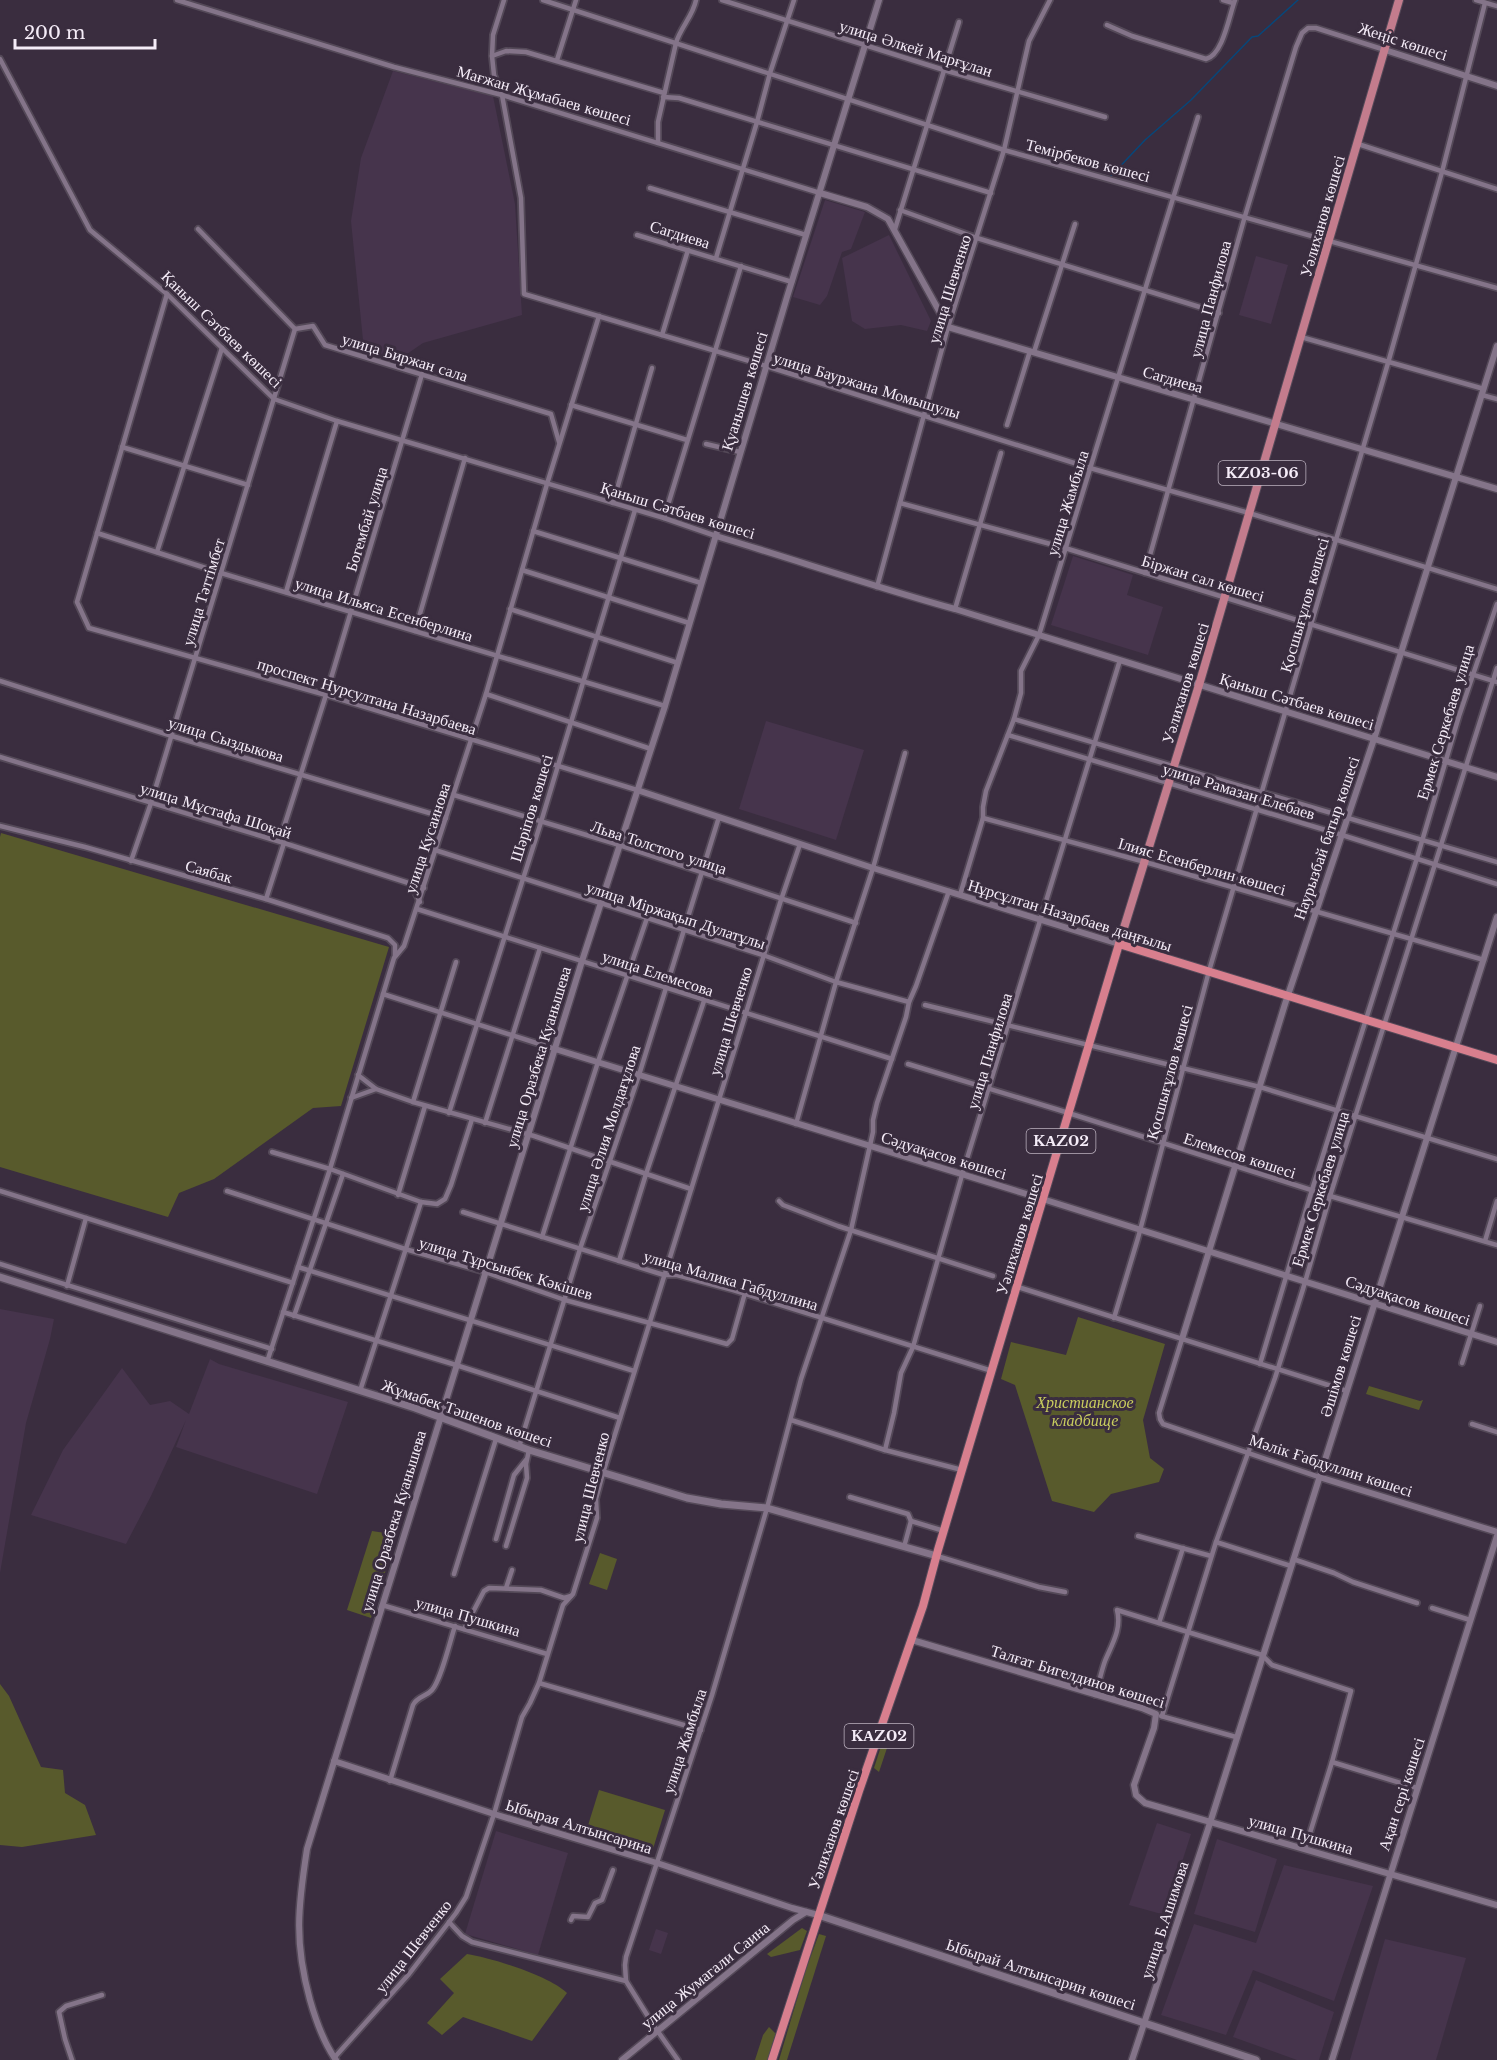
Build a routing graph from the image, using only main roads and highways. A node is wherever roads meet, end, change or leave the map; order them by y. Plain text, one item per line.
1 (1400, 0) edge
2 (1119, 944) junction
3 (1497, 1060) edge
4 (0, 1277) edge
5 (1003, 1337) junction
6 (937, 1556) junction
7 (818, 1915) junction
8 (772, 2060) edge
9 (1256, 2060) edge

1 - 2 main road, Уәлиханов көшесі / KZ03-06
2 - 3 highway, Нұрсұлтан Назарбаев даңғылы
2 - 5 highway, Уәлиханов көшесі / KАZ02
4 - 6 main road, Жұмабек Тәшенов көшесі
5 - 6 highway, Уәлиханов көшесі / KАZ02
5 - 6 highway, KАZ02
6 - 7 highway, Уәлиханов көшесі / KАZ02
7 - 8 highway, Уәлиханов көшесі / KАZ02
7 - 9 main road, Ыбырай Алтынсарин көшесі

